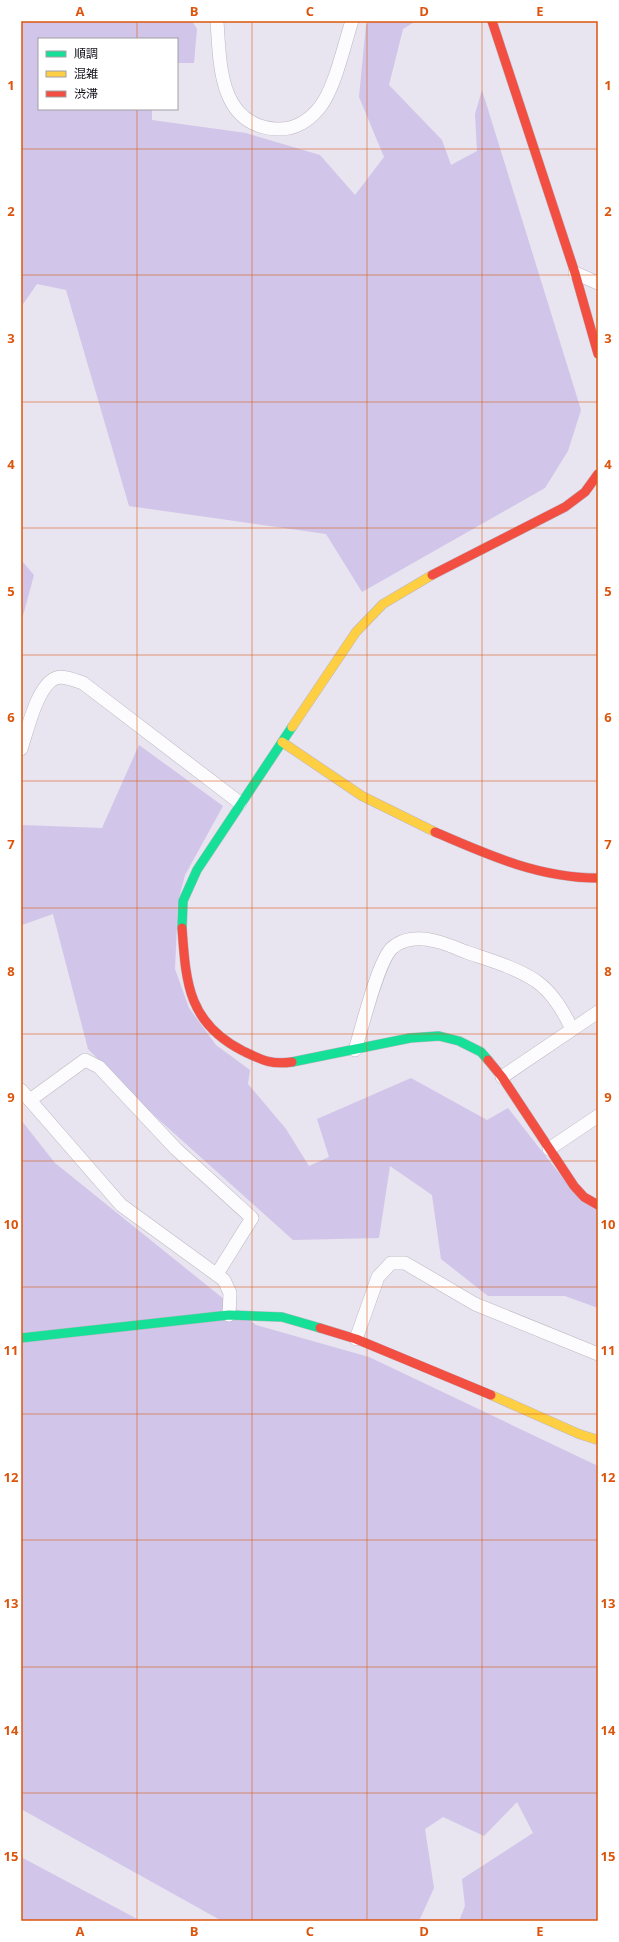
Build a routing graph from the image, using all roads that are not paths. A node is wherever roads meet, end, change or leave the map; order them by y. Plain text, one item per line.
1 (217, 21) edge
2 (352, 21) edge
3 (492, 21) edge
4 (575, 274) junction
5 (598, 283) edge
6 (597, 346) edge
7 (598, 474) edge
8 (282, 742) junction
9 (21, 750) edge
10 (240, 803) junction
11 (598, 878) edge
12 (598, 1012) edge
13 (572, 1029) junction
14 (355, 1050) junction
15 (502, 1077) junction
16 (21, 1090) edge
17 (30, 1100) junction
18 (598, 1116) edge
19 (549, 1149) junction
20 (598, 1205) edge
21 (217, 1274) junction
22 (229, 1315) junction
23 (21, 1338) edge
24 (356, 1339) junction
25 (598, 1354) edge
26 (598, 1440) edge

1 - 2 street
3 - 4 street
4 - 5 street
4 - 6 street
7 - 8 street
8 - 10 street
8 - 11 street
9 - 10 street
10 - 14 street
12 - 13 street
13 - 14 street
13 - 15 street
14 - 15 street
15 - 19 street
16 - 17 street
17 - 21 street
17 - 21 street
18 - 19 street
19 - 20 street
21 - 22 street
22 - 23 street
22 - 24 street
24 - 25 street
24 - 26 street

